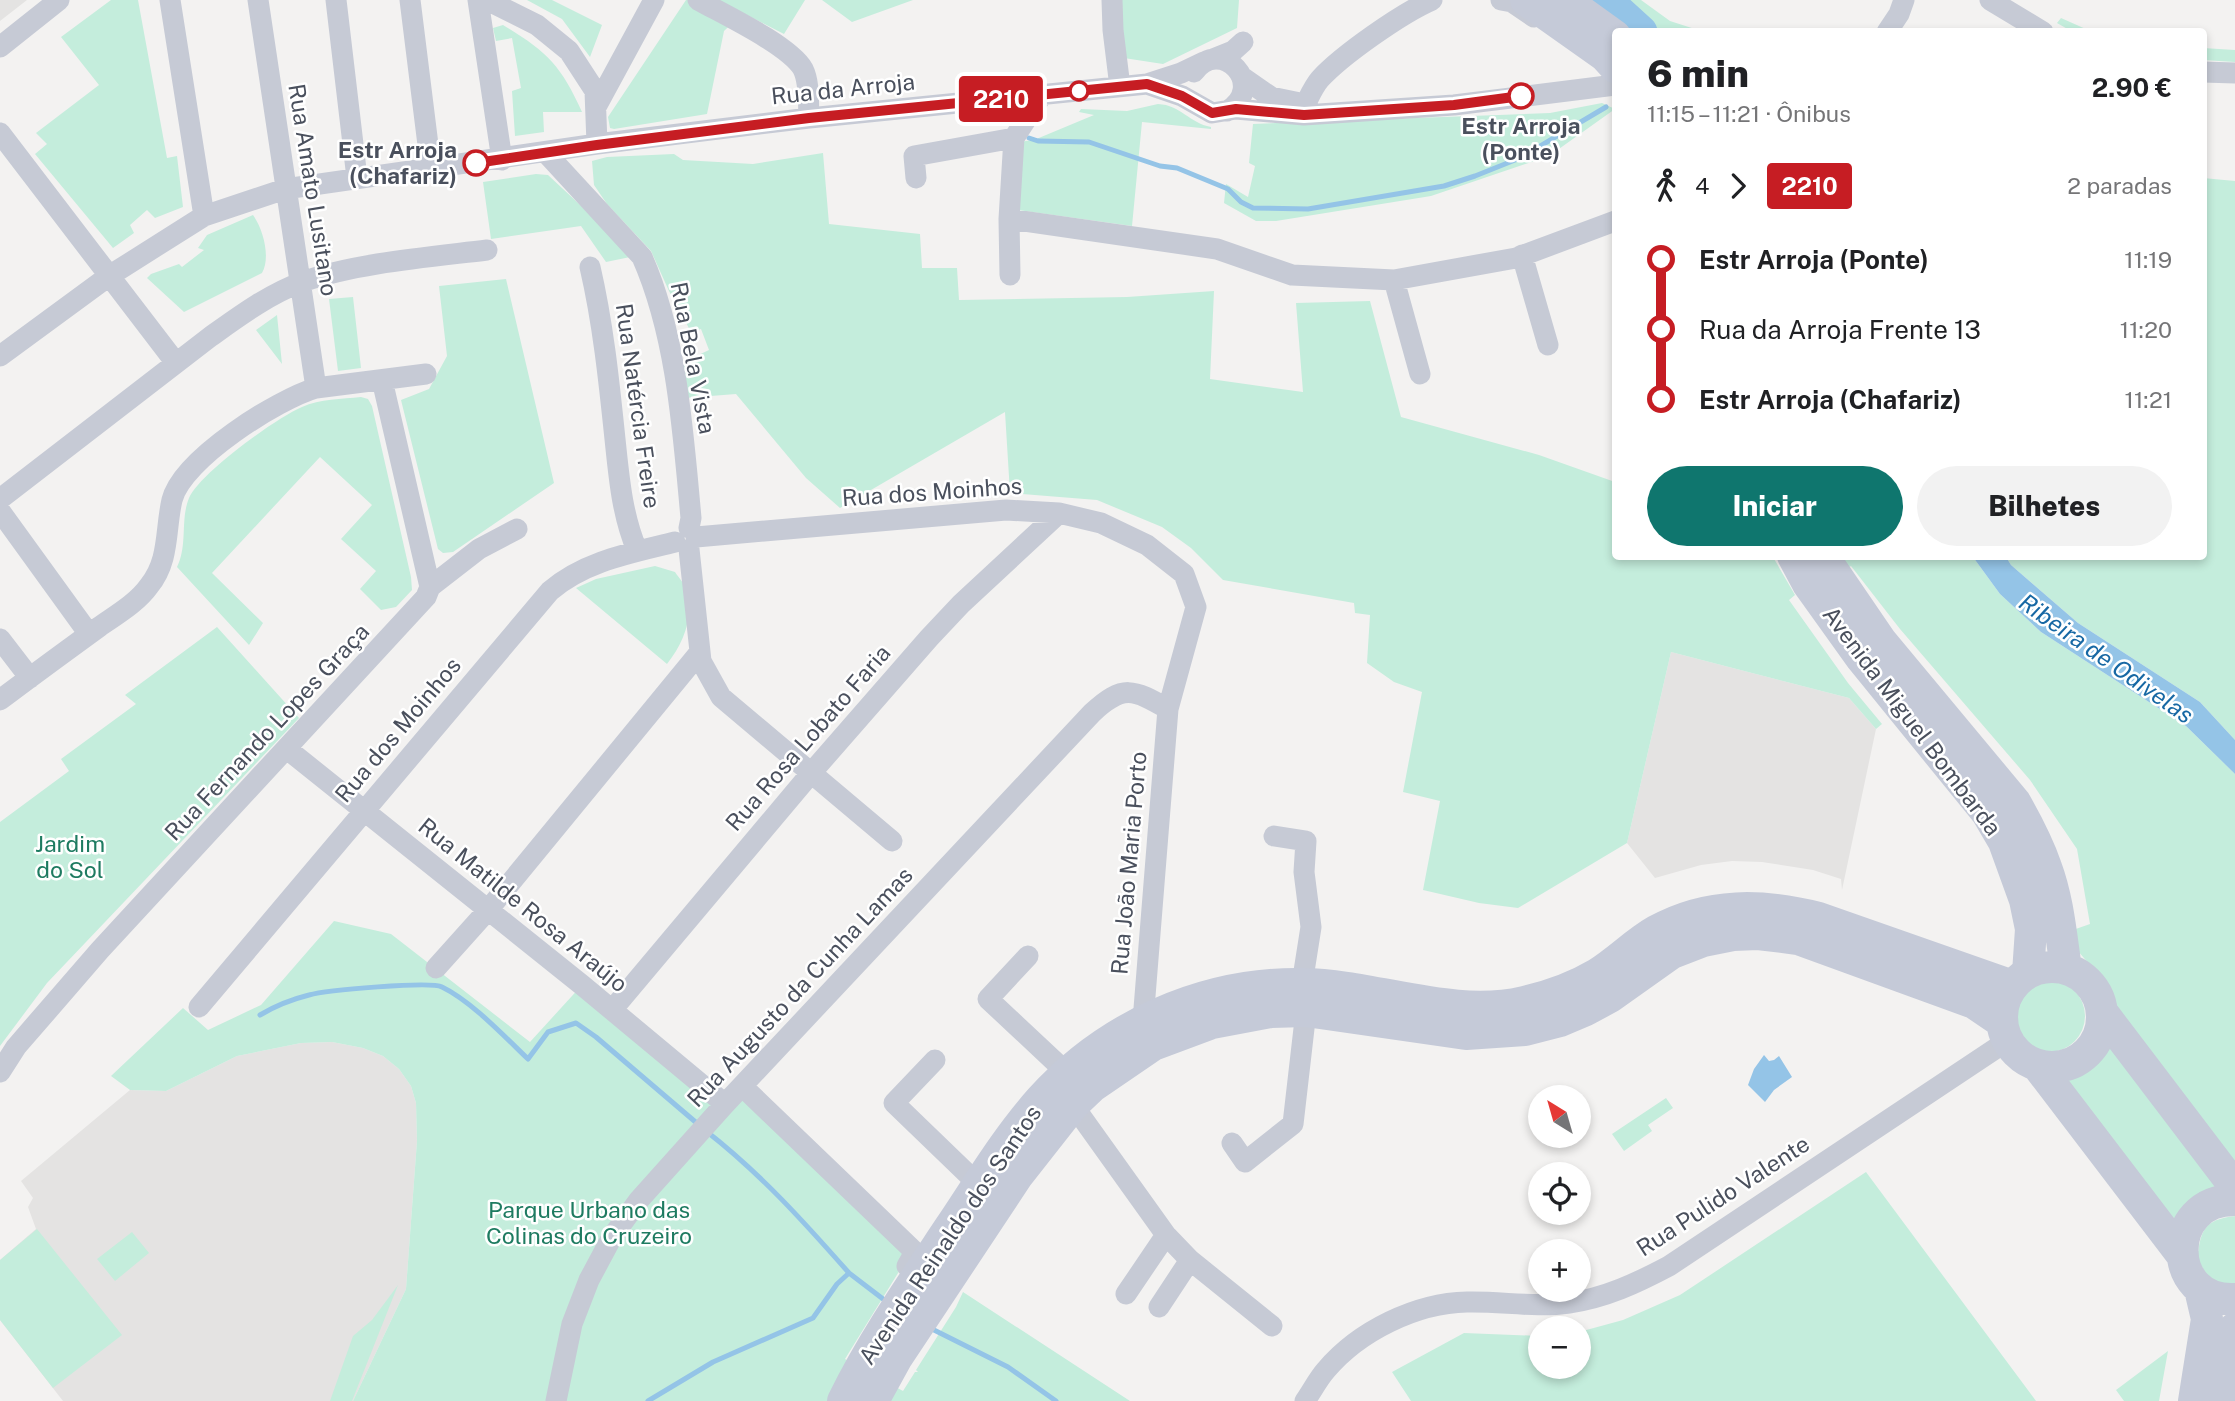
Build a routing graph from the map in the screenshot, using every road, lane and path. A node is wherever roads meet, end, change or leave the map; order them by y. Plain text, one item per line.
1 (59, 0) edge
2 (170, 0) edge
3 (258, 0) edge
4 (335, 0) edge
5 (410, 0) edge
6 (478, 0) edge
7 (488, 0) edge
8 (654, 0) edge
9 (698, 0) edge
10 (1112, 0) edge
11 (1433, 0) edge
12 (1501, 0) edge
13 (1525, 0) edge
14 (1565, 0) edge
15 (1905, 0) edge
16 (1990, 0) edge
17 (1889, 28) edge
18 (2036, 28) edge
19 (1612, 34) edge
20 (0, 47) edge
21 (1208, 61) junction
22 (1612, 63) edge
23 (2207, 72) edge
24 (1240, 73) junction
25 (2235, 73) edge
26 (1612, 74) edge
27 (1147, 84) junction
28 (1612, 85) edge
29 (1120, 87) junction
30 (1042, 95) junction
31 (1306, 103) junction
32 (1198, 106) junction
33 (596, 107) junction
34 (1227, 111) junction
35 (1347, 111) junction
36 (809, 118) junction
37 (0, 133) edge
38 (1014, 138) junction
39 (597, 145) junction
40 (546, 153) junction
41 (502, 160) junction
42 (431, 169) junction
43 (357, 178) junction
44 (916, 178) dead end
45 (285, 189) junction
46 (204, 216) junction
47 (1009, 219) junction
48 (1612, 222) edge
49 (487, 250) dead end
50 (1522, 255) junction
51 (590, 267) dead end
52 (1010, 275) dead end
53 (108, 276) junction
54 (1394, 280) junction
55 (300, 283) junction
56 (1548, 345) dead end
57 (0, 356) edge
58 (176, 363) junction
59 (426, 374) dead end
60 (1420, 374) dead end
61 (382, 380) junction
62 (316, 388) junction
63 (0, 499) edge
64 (0, 511) edge
65 (1059, 513) junction
66 (517, 529) dead end
67 (687, 539) junction
68 (637, 550) junction
69 (1795, 560) edge
70 (1826, 560) edge
71 (430, 587) junction
72 (89, 634) junction
73 (0, 639) edge
74 (700, 652) junction
75 (30, 678) junction
76 (0, 700) edge
77 (1168, 709) junction
78 (287, 749) junction
79 (812, 772) junction
80 (364, 812) junction
81 (1274, 836) dead end
82 (892, 841) dead end
83 (488, 910) junction
84 (1028, 956) dead end
85 (436, 968) dead end
86 (2066, 969) junction
87 (2021, 979) junction
88 (1304, 998) junction
89 (199, 1007) dead end
90 (612, 1010) junction
91 (2102, 1012) junction
92 (1143, 1021) junction
93 (2005, 1032) junction
94 (935, 1060) dead end
95 (2037, 1065) junction
96 (0, 1072) edge
97 (1067, 1073) junction
98 (743, 1086) junction
99 (725, 1104) junction
100 (1073, 1105) junction
101 (1232, 1143) dead end
102 (979, 1185) junction
103 (2235, 1187) edge
104 (2235, 1200) edge
105 (1166, 1235) junction
106 (2182, 1255) junction
107 (1190, 1260) junction
108 (924, 1283) junction
109 (2200, 1289) junction
110 (1126, 1294) dead end
111 (2235, 1299) edge
112 (1159, 1307) dead end
113 (1272, 1326) dead end
114 (2235, 1328) edge
115 (884, 1352) junction
116 (556, 1401) edge
117 (843, 1401) edge
118 (873, 1401) edge
119 (1305, 1401) edge
120 (2194, 1401) edge
121 (2221, 1401) edge

1 - 20 street
2 - 46 street
3 - 45 street, Rua Amato Lusitano
4 - 43 street
5 - 42 street
6 - 41 street
7 - 33 street
8 - 33 street
9 - 36 street
10 - 29 street
11 - 31 street
12 - 26 street
13 - 22 main road
14 - 19 main road
15 - 17 street
16 - 18 street
21 - 24 street
21 - 24 street, Rua da Arroja
21 - 27 street, Rua da Arroja
21 - 32 street
23 - 25 street
24 - 31 street
24 - 34 street
27 - 29 street, Rua da Arroja
27 - 32 street, Rua da Arroja
28 - 35 street
29 - 30 street, Rua da Arroja
30 - 36 street, Rua da Arroja
30 - 38 street
31 - 35 street
32 - 34 street
33 - 39 street
34 - 35 street
36 - 39 street, Rua da Arroja
37 - 53 street
38 - 44 street
38 - 47 street
39 - 40 street, Rua da Arroja
40 - 41 street, Rua da Arroja
40 - 67 street, Rua Bela Vista
41 - 42 street, Rua da Arroja
42 - 43 street, Rua da Arroja
43 - 45 street, Rua da Arroja
45 - 46 street, Rua da Arroja
45 - 55 street, Rua Amato Lusitano
46 - 53 street, Rua da Arroja
47 - 52 street
47 - 54 street
48 - 50 street
49 - 55 street
50 - 54 street
50 - 56 street
51 - 68 street, Rua Natércia Freire
53 - 57 street, Rua da Arroja
53 - 58 street
54 - 60 street
55 - 58 street
55 - 62 street, Rua Amato Lusitano
58 - 63 street
59 - 61 street
61 - 62 street
61 - 71 street
62 - 72 street
64 - 72 street
65 - 67 street, Rua dos Moinhos
65 - 77 street, Rua dos Moinhos
65 - 79 street, Rua Rosa Lobato Faria
66 - 71 street, Rua Fernando Lopes Graça
67 - 68 street, Rua dos Moinhos
67 - 74 street, Rua Bela Vista
68 - 80 street, Rua dos Moinhos
69 - 87 main road, Avenida Miguel Bombarda
70 - 86 main road, Avenida Miguel Bombarda
71 - 78 street, Rua Fernando Lopes Graça
72 - 75 street
73 - 75 street
74 - 79 street, Rua Bela Vista
74 - 83 street
75 - 76 street
77 - 92 street, Rua João Maria Porto
77 - 98 street, Rua Augusto da Cunha Lamas
78 - 80 street, Rua Matilde Rosa Araújo
78 - 96 street, Rua Fernando Lopes Graça
79 - 82 street, Rua Bela Vista
79 - 90 street, Rua Rosa Lobato Faria
80 - 83 street, Rua Matilde Rosa Araújo
80 - 89 street, Rua dos Moinhos
81 - 88 street
83 - 85 street
83 - 90 street, Rua Matilde Rosa Araújo
84 - 97 street
86 - 87 main road
86 - 91 main road
87 - 88 main road, Avenida Reinaldo dos Santos
87 - 93 main road
88 - 92 main road, Avenida Reinaldo dos Santos
88 - 93 main road, Avenida Reinaldo dos Santos
88 - 100 main road, Avenida Reinaldo dos Santos
88 - 101 street
90 - 99 street, Rua Matilde Rosa Araújo
91 - 95 main road
91 - 103 main road
92 - 97 main road, Avenida Reinaldo dos Santos
93 - 95 main road
93 - 119 street, Rua Pulido Valente
94 - 102 street
95 - 106 main road
97 - 102 main road, Avenida Reinaldo dos Santos
98 - 99 street, Rua Augusto da Cunha Lamas
98 - 108 street
99 - 116 street, Rua Augusto da Cunha Lamas
100 - 105 street
100 - 108 main road, Avenida Reinaldo dos Santos
102 - 108 main road, Avenida Reinaldo dos Santos
104 - 106 main road
105 - 107 street
105 - 110 street
106 - 109 main road
107 - 112 street
107 - 113 street
108 - 115 main road, Avenida Reinaldo dos Santos
109 - 111 main road
109 - 120 main road
114 - 121 main road
115 - 117 main road, Avenida Reinaldo dos Santos
115 - 118 main road, Avenida Reinaldo dos Santos

